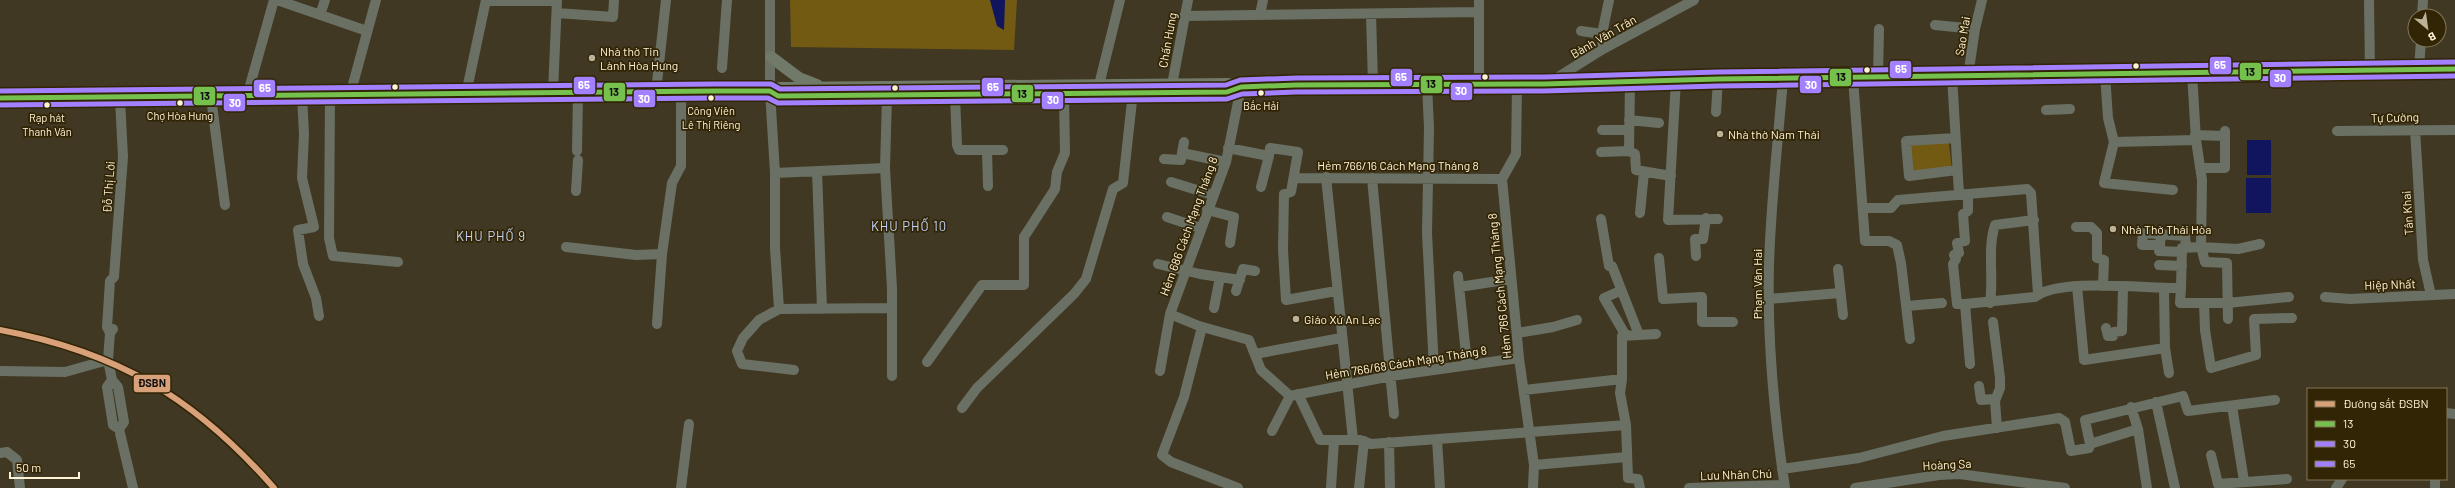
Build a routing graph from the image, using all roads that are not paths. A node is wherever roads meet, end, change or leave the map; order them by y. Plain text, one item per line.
1 (274, 0) edge
2 (277, 0) edge
3 (325, 0) edge
4 (376, 0) edge
5 (486, 0) edge
6 (553, 0) edge
7 (614, 0) edge
8 (666, 0) edge
9 (727, 0) edge
10 (770, 0) edge
11 (1120, 0) edge
12 (1188, 0) edge
13 (1263, 0) edge
14 (1479, 0) edge
15 (1609, 0) edge
16 (1694, 0) edge
17 (1982, 0) edge
18 (2369, 0) edge
19 (506, 1) edge
20 (1479, 12) junction
21 (557, 13) junction
22 (1371, 14) junction
23 (320, 15) junction
24 (1260, 15) junction
25 (1184, 16) junction
26 (1935, 25) dead end
27 (1879, 29) dead end
28 (1975, 29) junction
29 (367, 31) junction
30 (1582, 31) dead end
31 (1602, 34) junction
32 (2421, 48) edge
33 (1603, 49) junction
34 (771, 57) junction
35 (722, 68) dead end
36 (2420, 69) junction
37 (2455, 69) edge
38 (2370, 71) junction
39 (2192, 73) junction
40 (2105, 74) junction
41 (1952, 76) junction
42 (1968, 76) junction
43 (1853, 78) junction
44 (1878, 78) junction
45 (1718, 79) junction
46 (1783, 79) junction
47 (1676, 80) junction
48 (1630, 82) junction
49 (1373, 84) junction
50 (1428, 84) junction
51 (1480, 84) junction
52 (1517, 84) junction
53 (1547, 84) junction
54 (1099, 85) junction
55 (1172, 85) junction
56 (822, 87) junction
57 (1241, 87) junction
58 (770, 91) junction
59 (553, 92) junction
60 (578, 92) junction
61 (656, 92) junction
62 (681, 92) junction
63 (1133, 92) junction
64 (466, 94) junction
65 (1064, 94) junction
66 (330, 95) junction
67 (350, 95) junction
68 (211, 96) junction
69 (247, 96) junction
70 (302, 96) junction
71 (887, 96) junction
72 (955, 96) junction
73 (0, 98) edge
74 (120, 99) junction
75 (2070, 109) dead end
76 (2046, 110) dead end
77 (1716, 112) dead end
78 (1659, 123) dead end
79 (1629, 125) junction
80 (2415, 129) junction
81 (1602, 130) dead end
82 (2455, 130) edge
83 (2337, 131) dead end
84 (2195, 137) junction
85 (1955, 138) junction
86 (1184, 142) dead end
87 (2114, 142) junction
88 (1228, 148) junction
89 (1003, 150) dead end
90 (987, 151) junction
91 (1629, 151) junction
92 (1601, 152) dead end
93 (1182, 153) junction
94 (1269, 156) junction
95 (1164, 159) dead end
96 (1226, 162) junction
97 (885, 168) junction
98 (2200, 168) junction
99 (1957, 170) junction
100 (817, 171) junction
101 (1644, 172) junction
102 (775, 173) junction
103 (1671, 176) junction
104 (1294, 178) junction
105 (1326, 178) junction
106 (1372, 178) junction
107 (1428, 179) junction
108 (1502, 179) junction
109 (1171, 182) dead end
110 (988, 186) dead end
111 (1261, 186) dead end
112 (2173, 190) dead end
113 (576, 191) dead end
114 (1963, 194) junction
115 (1213, 195) junction
116 (225, 205) dead end
117 (1864, 208) junction
118 (1207, 210) junction
119 (1640, 213) dead end
120 (1167, 217) dead end
121 (1706, 218) junction
122 (1601, 219) dead end
123 (1718, 219) dead end
124 (2034, 220) junction
125 (2076, 227) dead end
126 (1200, 228) junction
127 (2161, 233) dead end
128 (1230, 243) dead end
129 (2260, 244) dead end
130 (566, 247) dead end
131 (2202, 247) junction
132 (2184, 250) junction
133 (2160, 251) dead end
134 (662, 254) junction
135 (1696, 256) dead end
136 (1660, 258) dead end
137 (398, 262) dead end
138 (1158, 264) dead end
139 (2159, 265) dead end
140 (2182, 266) junction
141 (1838, 269) dead end
142 (1255, 270) dead end
143 (1185, 271) junction
144 (1458, 276) dead end
145 (1220, 277) junction
146 (1511, 279) junction
147 (1240, 280) junction
148 (2077, 286) junction
149 (2103, 286) junction
150 (2123, 287) junction
151 (1459, 288) junction
152 (2181, 288) junction
153 (2164, 289) junction
154 (1236, 291) dead end
155 (1336, 291) junction
156 (1620, 291) junction
157 (1840, 293) junction
158 (2038, 294) junction
159 (2455, 294) edge
160 (2431, 295) junction
161 (2289, 297) dead end
162 (2325, 297) dead end
163 (1769, 299) junction
164 (1942, 302) dead end
165 (2227, 302) junction
166 (1990, 303) junction
167 (2204, 303) junction
168 (1965, 304) junction
169 (1906, 306) junction
170 (892, 308) junction
171 (1214, 308) dead end
172 (779, 309) junction
173 (822, 309) junction
174 (1170, 314) junction
175 (1843, 315) dead end
176 (319, 316) dead end
177 (2292, 318) dead end
178 (2228, 319) dead end
179 (1577, 320) dead end
180 (1733, 322) dead end
181 (1993, 322) dead end
182 (657, 324) dead end
183 (1202, 327) junction
184 (2106, 328) dead end
185 (1516, 333) junction
186 (1656, 334) dead end
187 (1639, 335) junction
188 (1626, 336) junction
189 (1341, 338) junction
190 (1910, 339) dead end
191 (2164, 348) junction
192 (1255, 354) junction
193 (1519, 358) junction
194 (927, 362) dead end
195 (109, 363) junction
196 (1467, 364) junction
197 (1970, 364) dead end
198 (1434, 369) junction
199 (794, 370) dead end
200 (119, 371) dead end
201 (1160, 371) dead end
202 (0, 372) edge
203 (2169, 373) dead end
204 (892, 376) dead end
205 (1391, 376) junction
206 (1622, 379) junction
207 (1346, 383) junction
208 (1979, 386) dead end
209 (1524, 390) junction
210 (1294, 395) junction
211 (2275, 400) dead end
212 (1995, 401) junction
213 (2156, 402) junction
214 (2232, 406) junction
215 (2131, 407) junction
216 (962, 408) dead end
217 (1394, 414) dead end
218 (689, 424) dead end
219 (1626, 425) junction
220 (1997, 428) junction
221 (2138, 429) junction
222 (1272, 431) dead end
223 (1530, 431) junction
224 (1437, 439) junction
225 (1353, 440) junction
226 (1334, 441) junction
227 (1364, 441) junction
228 (1389, 442) junction
229 (2090, 444) junction
230 (0, 453) edge
231 (2211, 455) dead end
232 (1627, 457) junction
233 (1534, 465) junction
234 (1782, 469) junction
235 (2286, 479) dead end
236 (2244, 480) junction
237 (1785, 487) edge
238 (20, 488) edge
239 (133, 488) edge
240 (681, 488) edge
241 (1238, 488) edge
242 (1331, 488) edge
243 (1359, 488) edge
244 (1390, 488) edge
245 (1440, 488) edge
246 (1533, 488) edge
247 (1640, 488) edge
248 (1689, 488) edge
249 (1855, 488) edge
250 (2065, 488) edge
251 (2147, 488) edge
252 (2174, 488) edge

1 - 69 street
2 - 23 street
3 - 23 street
4 - 29 street
5 - 19 street
5 - 64 street
6 - 19 street
6 - 21 street
7 - 21 street
8 - 61 street
9 - 35 street
10 - 34 street
11 - 54 street
12 - 25 street, Chấn Hưng
13 - 24 street
14 - 20 street
15 - 31 street
16 - 33 street, Bành Văn Trân
17 - 28 street, Sao Mai
18 - 38 street
20 - 22 street
20 - 51 street
21 - 59 street
22 - 24 street
22 - 49 street
23 - 29 street
24 - 25 street
25 - 55 street, Chấn Hưng
26 - 28 street
27 - 44 street
28 - 42 street, Sao Mai
29 - 67 street
30 - 31 street
31 - 33 street
32 - 36 street
33 - 53 street, Bành Văn Trân
34 - 56 main road
34 - 58 street
36 - 37 main road
36 - 38 main road
38 - 39 main road
39 - 40 main road
39 - 84 street
40 - 42 main road
40 - 87 street
41 - 42 main road
41 - 44 main road
41 - 85 street
43 - 44 main road
43 - 46 main road
43 - 117 street
45 - 46 main road
45 - 47 main road
45 - 77 street
46 - 163 street, Phạm Văn Hai
47 - 48 main road
47 - 103 street
48 - 53 main road
48 - 79 street
49 - 50 main road
49 - 57 main road
50 - 51 main road
50 - 107 street
51 - 52 main road
52 - 53 main road
52 - 108 street
54 - 55 main road
54 - 56 main road
55 - 57 main road
56 - 58 main road
57 - 63 main road
57 - 88 street, Hẻm 686 Cách Mạng Tháng 8
58 - 62 main road
58 - 71 main road
58 - 102 street
59 - 60 main road
59 - 64 main road
60 - 61 main road
60 - 113 street
61 - 62 main road
62 - 134 street
63 - 65 main road
63 - 216 street
64 - 67 main road
65 - 72 main road
65 - 194 street
66 - 67 main road
66 - 70 main road
66 - 137 street
68 - 69 main road
68 - 74 main road
68 - 116 street
69 - 70 main road
70 - 176 street
71 - 72 main road
71 - 97 street
72 - 90 street
73 - 74 main road
74 - 195 street, Đỗ Thị Lời
75 - 76 street
78 - 79 street
79 - 81 street
79 - 91 street
80 - 82 street, Tự Cường
80 - 83 street, Tự Cường
80 - 160 street, Tân Khai
84 - 87 street
84 - 98 street
84 - 98 street
85 - 99 street
85 - 99 street
86 - 93 street
87 - 112 street
88 - 94 street
88 - 96 street, Hẻm 686 Cách Mạng Tháng 8
89 - 90 street
90 - 110 street
91 - 92 street
91 - 101 street
93 - 95 street
93 - 96 street
94 - 104 street
94 - 111 street
96 - 115 street, Hẻm 686 Cách Mạng Tháng 8
97 - 100 street
97 - 170 street
98 - 131 street
99 - 114 street
100 - 102 street
100 - 173 street
101 - 103 street
101 - 119 street
102 - 172 street
103 - 121 street
104 - 105 street, Hẻm 766/16 Cách Mạng Tháng 8
104 - 155 street
105 - 106 street, Hẻm 766/16 Cách Mạng Tháng 8
105 - 155 street
106 - 107 street, Hẻm 766/16 Cách Mạng Tháng 8
106 - 205 street
107 - 108 street, Hẻm 766/16 Cách Mạng Tháng 8
107 - 198 street
108 - 146 street, Hẻm 766 Cách Mạng Tháng 8
109 - 115 street
114 - 117 street
114 - 124 street
114 - 168 street
115 - 118 street, Hẻm 686 Cách Mạng Tháng 8
117 - 169 street
118 - 126 street, Hẻm 686 Cách Mạng Tháng 8
118 - 128 street
120 - 126 street
121 - 123 street
121 - 135 street
122 - 156 street
124 - 158 street
124 - 166 street
125 - 149 street
126 - 143 street, Hẻm 686 Cách Mạng Tháng 8
127 - 132 street
129 - 131 street
130 - 134 street
131 - 132 street
131 - 165 street
132 - 133 street
132 - 140 street
134 - 182 street
136 - 180 street
138 - 143 street
139 - 140 street
140 - 152 street
141 - 157 street
142 - 147 street
143 - 145 street
143 - 174 street, Hẻm 686 Cách Mạng Tháng 8
144 - 151 street
145 - 147 street
145 - 171 street
146 - 151 street
146 - 185 street, Hẻm 766 Cách Mạng Tháng 8
147 - 154 street
148 - 149 street
148 - 158 street
148 - 191 street
149 - 150 street
150 - 153 street
150 - 184 street
151 - 196 street
152 - 153 street
152 - 167 street
153 - 191 street
155 - 189 street
156 - 187 street
156 - 188 street
157 - 163 street
157 - 175 street
158 - 166 street
159 - 160 street, Hiệp Nhất
160 - 162 street, Hiệp Nhất
161 - 165 street
163 - 234 street, Phạm Văn Hai
164 - 169 street
165 - 167 street
165 - 178 street
166 - 168 street
167 - 177 street
168 - 197 street
169 - 190 street
170 - 173 street
170 - 204 street
172 - 173 street
172 - 199 street
174 - 183 street, Hẻm 686 Cách Mạng Tháng 8
174 - 201 street
179 - 185 street
181 - 212 street
183 - 192 street, Hẻm 686 Cách Mạng Tháng 8
183 - 241 street
185 - 193 street, Hẻm 766 Cách Mạng Tháng 8
186 - 187 street
187 - 188 street
188 - 206 street
189 - 192 street
189 - 207 street
191 - 203 street
192 - 210 street, Hẻm 686 Cách Mạng Tháng 8
193 - 196 street, Hẻm 766/68 Cách Mạng Tháng 8
193 - 209 street, Hẻm 766 Cách Mạng Tháng 8
195 - 200 street
195 - 202 street
195 - 239 street, Đỗ Thị Lời
196 - 198 street, Hẻm 766/68 Cách Mạng Tháng 8
198 - 205 street, Hẻm 766/68 Cách Mạng Tháng 8
205 - 207 street, Hẻm 766/68 Cách Mạng Tháng 8
205 - 217 street
206 - 209 street
206 - 219 street
207 - 210 street, Hẻm 766/68 Cách Mạng Tháng 8
207 - 225 street
208 - 212 street
209 - 223 street, Hẻm 766 Cách Mạng Tháng 8
210 - 222 street
210 - 226 street, Hẻm 686 Cách Mạng Tháng 8
211 - 214 street
212 - 220 street
213 - 214 street
213 - 215 street
213 - 252 street
214 - 236 street
215 - 221 street
215 - 229 street
218 - 240 street
219 - 223 street
219 - 232 street
220 - 229 street
220 - 234 street
221 - 229 street
221 - 251 street
223 - 224 street
223 - 233 street, Hẻm 766 Cách Mạng Tháng 8
224 - 228 street
224 - 245 street
225 - 226 street
225 - 227 street
226 - 242 street
227 - 228 street
227 - 243 street
228 - 244 street
230 - 238 street
231 - 236 street
232 - 233 street
232 - 247 street
233 - 246 street, Hẻm 766 Cách Mạng Tháng 8
234 - 237 street, Phạm Văn Hai
235 - 236 street
237 - 248 street, Lưu Nhân Chú
249 - 250 street, Hoàng Sa

